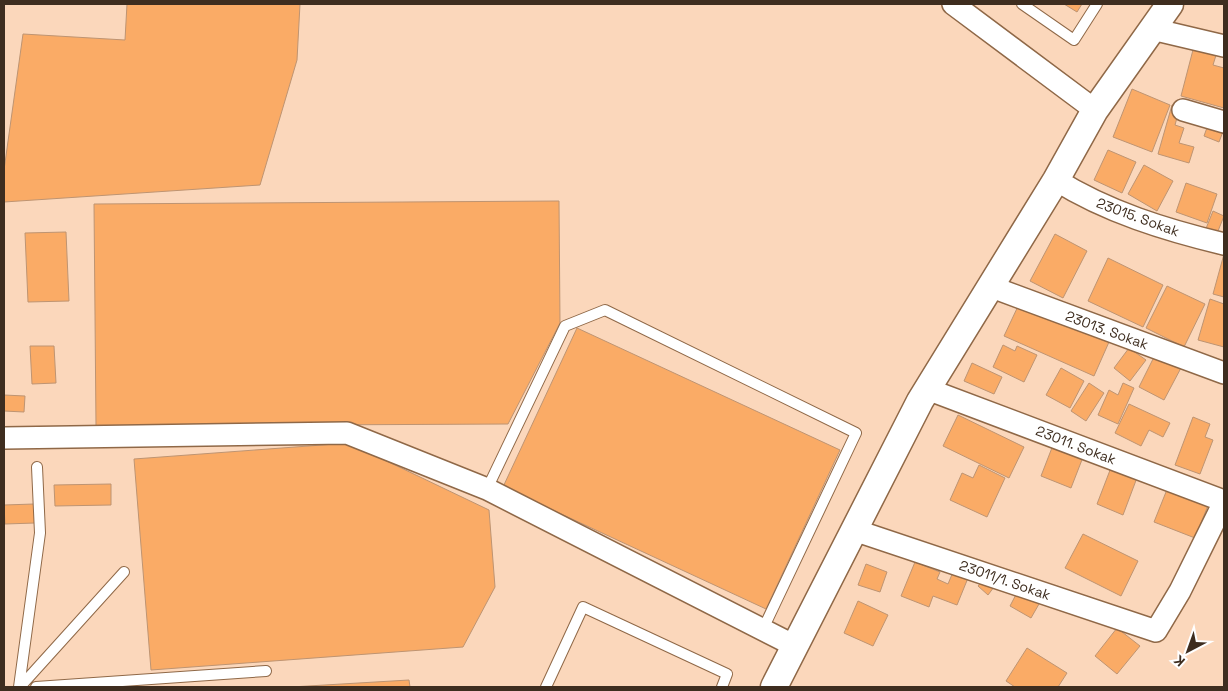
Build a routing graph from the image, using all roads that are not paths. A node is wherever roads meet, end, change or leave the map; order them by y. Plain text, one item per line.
1 (953, 4) edge
2 (1022, 4) edge
3 (1097, 4) edge
4 (1170, 4) edge
5 (1152, 29) junction
6 (1224, 46) edge
7 (1095, 110) junction
8 (1183, 110) dead end
9 (1224, 122) edge
10 (1056, 180) junction
11 (1224, 244) edge
12 (989, 286) junction
13 (1224, 373) edge
14 (927, 389) junction
15 (4, 438) edge
16 (37, 467) dead end
17 (487, 489) junction
18 (1224, 502) edge
19 (854, 530) junction
20 (124, 572) dead end
21 (763, 629) junction
22 (795, 646) junction
23 (266, 671) dead end
24 (20, 687) edge
25 (36, 687) edge
26 (546, 687) edge
27 (722, 687) edge
28 (774, 687) edge

1 - 7 street
2 - 3 lane
4 - 5 street
5 - 6 street
5 - 7 street
7 - 10 street
8 - 9 street
10 - 11 street, 23015. Sokak
10 - 12 street
12 - 13 street, 23013. Sokak
12 - 14 street
14 - 18 street, 23011. Sokak
14 - 19 street
15 - 17 street
16 - 24 lane
17 - 21 street
17 - 21 lane
18 - 19 street, 23011/1. Sokak
19 - 22 street
20 - 24 lane
21 - 22 street
22 - 28 street
23 - 25 lane
26 - 27 lane

